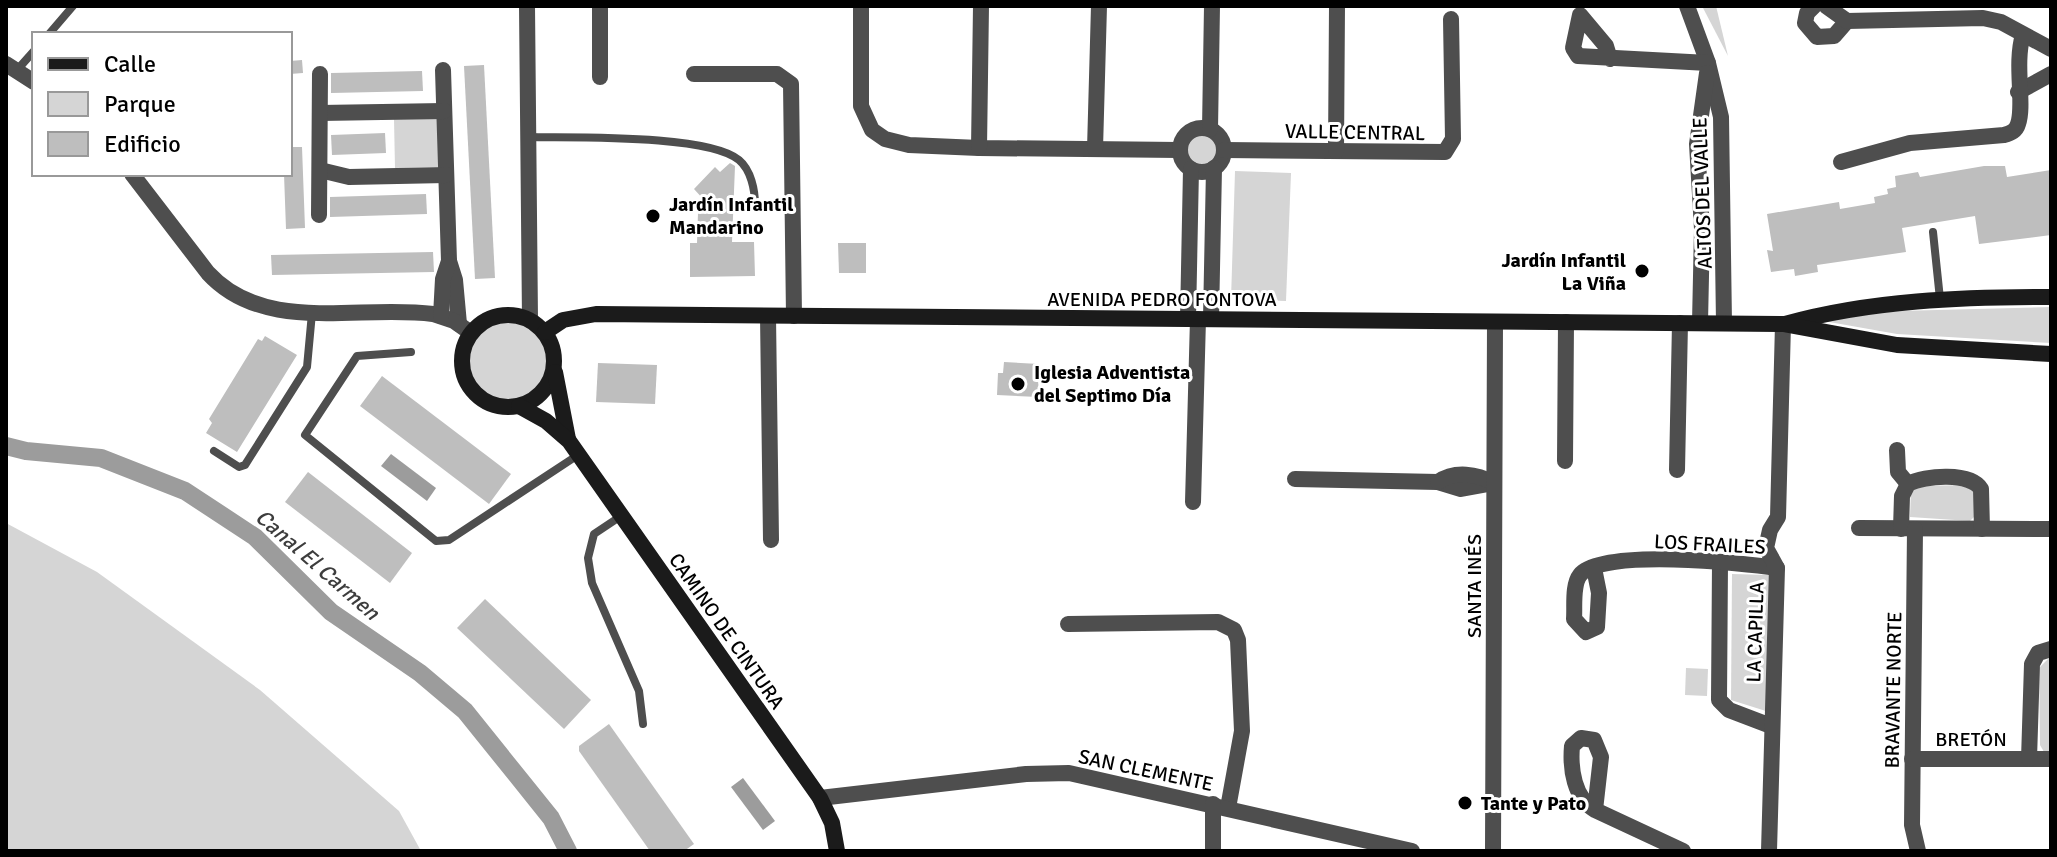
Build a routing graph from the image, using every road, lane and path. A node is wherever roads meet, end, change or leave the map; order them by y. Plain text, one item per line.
1 (73, 6) edge
2 (527, 6) edge
3 (600, 6) edge
4 (861, 6) edge
5 (981, 6) edge
6 (1099, 6) edge
7 (1212, 6) edge
8 (1337, 6) edge
9 (1687, 6) edge
10 (1814, 6) edge
11 (1826, 6) edge
12 (1451, 19) dead end
13 (1847, 21) junction
14 (51, 32) edge
15 (2023, 35) junction
16 (2051, 49) edge
17 (32, 52) edge
18 (1610, 59) dead end
19 (1708, 63) junction
20 (12, 67) edge
21 (443, 70) dead end
22 (320, 74) dead end
23 (694, 74) dead end
24 (2051, 74) edge
25 (600, 77) dead end
26 (32, 81) edge
27 (2018, 92) junction
28 (444, 111) junction
29 (320, 113) junction
30 (1210, 129) junction
31 (529, 137) junction
32 (979, 148) junction
33 (1095, 149) junction
34 (1179, 150) junction
35 (1224, 150) junction
36 (1336, 151) junction
37 (1841, 162) dead end
38 (1214, 168) junction
39 (1191, 169) junction
40 (320, 170) junction
41 (446, 175) junction
42 (134, 176) edge
43 (755, 205) dead end
44 (319, 215) dead end
45 (1933, 232) dead end
46 (449, 261) junction
47 (1701, 288) junction
48 (1724, 288) junction
49 (2051, 297) edge
50 (1940, 299) junction
51 (312, 312) junction
52 (441, 316) junction
53 (768, 316) junction
54 (794, 316) junction
55 (1199, 319) junction
56 (530, 320) junction
57 (1495, 322) junction
58 (1566, 322) junction
59 (1680, 323) junction
60 (1700, 323) junction
61 (1724, 323) junction
62 (1783, 324) junction
63 (465, 328) junction
64 (545, 332) junction
65 (411, 352) dead end
66 (2051, 354) edge
67 (555, 368) junction
68 (519, 406) junction
69 (574, 448) junction
70 (1897, 450) dead end
71 (214, 451) dead end
72 (1565, 461) dead end
73 (1677, 470) dead end
74 (1295, 479) dead end
75 (1494, 483) junction
76 (1908, 484) junction
77 (1193, 502) dead end
78 (621, 516) junction
79 (1859, 528) dead end
80 (1908, 529) junction
81 (1982, 529) junction
82 (2051, 529) edge
83 (771, 540) dead end
84 (1720, 563) junction
85 (1594, 568) dead end
86 (1777, 568) junction
87 (1068, 624) dead end
88 (2051, 649) edge
89 (643, 724) dead end
90 (1771, 726) junction
91 (1912, 759) junction
92 (2029, 759) junction
93 (2051, 759) edge
94 (820, 798) junction
95 (1220, 806) junction
96 (1595, 810) dead end
97 (1364, 846) edge
98 (837, 851) edge
99 (1213, 851) edge
100 (1412, 851) edge
101 (1493, 851) edge
102 (1683, 851) edge
103 (1769, 851) edge
104 (1918, 851) edge

1 - 14 lane
2 - 31 street
3 - 25 street
4 - 32 street
5 - 32 street
6 - 33 street
7 - 30 street
8 - 36 street
9 - 19 street, ALTOS DEL VALLE
10 - 13 street
11 - 13 street
12 - 36 street, VALLE CENTRAL
13 - 15 street
15 - 16 street
15 - 27 street
17 - 20 lane
18 - 19 street
19 - 47 street, ALTOS DEL VALLE
19 - 48 street, ALTOS DEL VALLE
20 - 26 street
21 - 28 street
22 - 29 street
23 - 54 street
24 - 27 street
27 - 37 street
28 - 29 street
28 - 41 street
29 - 40 street
30 - 34 street
30 - 35 street
31 - 43 lane
31 - 56 street
32 - 33 street
33 - 34 street
34 - 39 street
35 - 36 street, VALLE CENTRAL
35 - 38 street
38 - 39 street
38 - 55 street
39 - 55 street
40 - 41 street
40 - 44 street
41 - 46 street
42 - 51 street
45 - 50 lane
46 - 52 street
46 - 63 street
47 - 48 street
47 - 60 street, ALTOS DEL VALLE
48 - 61 street, ALTOS DEL VALLE
49 - 50 street, AVENIDA PEDRO FONTOVA
50 - 62 street, AVENIDA PEDRO FONTOVA
51 - 52 street
51 - 71 lane
52 - 63 street
53 - 54 street, AVENIDA PEDRO FONTOVA
53 - 64 street, AVENIDA PEDRO FONTOVA
53 - 83 street
54 - 55 street, AVENIDA PEDRO FONTOVA
55 - 57 street, AVENIDA PEDRO FONTOVA
55 - 77 street
56 - 63 street
56 - 64 street
57 - 58 street, AVENIDA PEDRO FONTOVA
57 - 75 street, SANTA INÉS
58 - 59 street, AVENIDA PEDRO FONTOVA
58 - 72 street
59 - 60 street, AVENIDA PEDRO FONTOVA
59 - 73 street
60 - 61 street, AVENIDA PEDRO FONTOVA
61 - 62 street, AVENIDA PEDRO FONTOVA
62 - 66 street, AVENIDA PEDRO FONTOVA
62 - 86 street, LA CAPILLA
63 - 68 street
64 - 67 street
65 - 69 lane
67 - 68 street
67 - 69 street, CAMINO DE CINTURA
68 - 69 street, CAMINO DE CINTURA
69 - 78 street, CAMINO DE CINTURA
70 - 76 street
74 - 75 street
75 - 101 street, SANTA INÉS
76 - 80 street, BRAVANTE NORTE
76 - 81 street
78 - 89 lane
78 - 94 street, CAMINO DE CINTURA
79 - 80 street
80 - 81 street
80 - 91 street, BRAVANTE NORTE
81 - 82 street
84 - 85 street, LOS FRAILES
84 - 86 street, LOS FRAILES
84 - 90 street
86 - 90 street, LA CAPILLA
87 - 95 street
88 - 92 street, BRETÓN
90 - 103 street, LA CAPILLA
91 - 92 street, BRETÓN
91 - 104 street, BRAVANTE NORTE
92 - 93 street, BRETÓN
94 - 95 street, SAN CLEMENTE
94 - 98 street, CAMINO DE CINTURA
95 - 97 street, SAN CLEMENTE
95 - 99 street
96 - 102 street
97 - 100 street, SAN CLEMENTE

